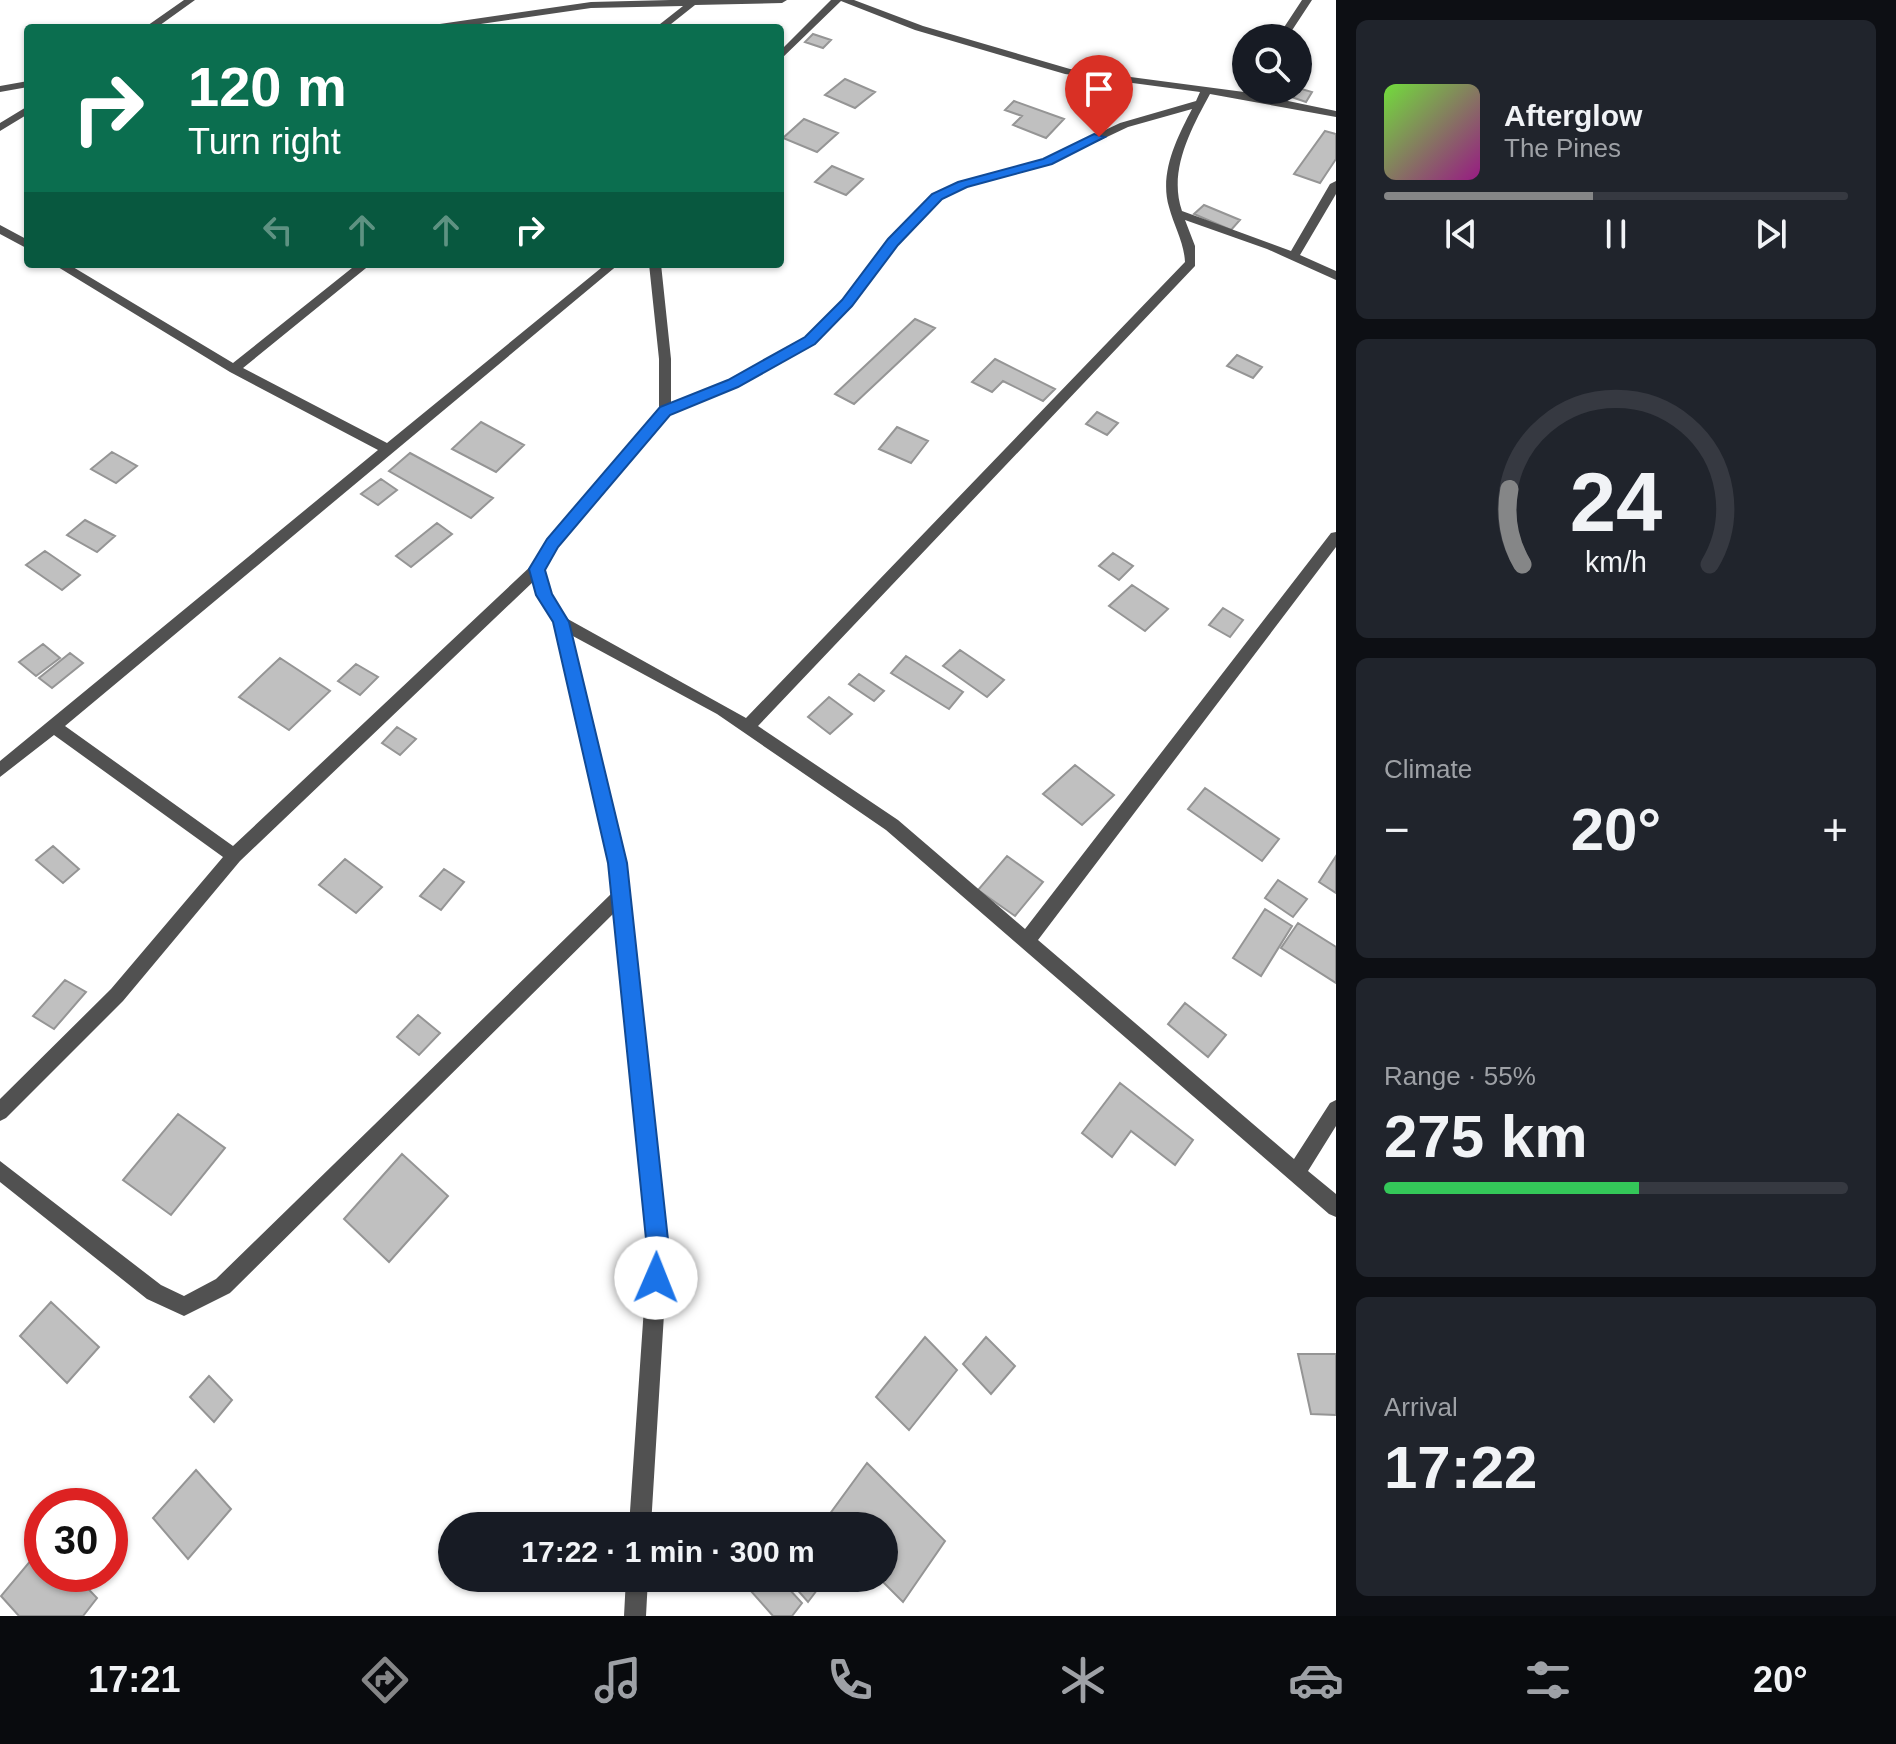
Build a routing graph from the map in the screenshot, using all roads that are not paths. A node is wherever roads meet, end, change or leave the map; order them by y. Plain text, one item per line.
1 (190, 0) edge
2 (782, 0) edge
3 (837, 0) edge
4 (845, 0) edge
5 (1307, 0) edge
6 (718, 1) edge
7 (692, 3) junction
8 (155, 24) edge
9 (460, 24) edge
10 (665, 24) edge
11 (1291, 24) edge
12 (784, 53) edge
13 (24, 85) edge
14 (0, 89) edge
15 (1232, 94) edge
16 (1203, 97) junction
17 (1293, 104) edge
18 (24, 112) edge
19 (1336, 114) edge
20 (0, 128) edge
21 (1336, 184) edge
22 (1178, 214) junction
23 (0, 229) edge
24 (24, 243) edge
25 (1294, 256) junction
26 (66, 268) edge
27 (360, 268) edge
28 (608, 268) edge
29 (655, 268) edge
30 (1336, 276) edge
31 (234, 369) junction
32 (665, 411) junction
33 (385, 448) junction
34 (1336, 537) edge
35 (537, 569) junction
36 (561, 622) junction
37 (52, 725) junction
38 (747, 728) junction
39 (0, 770) edge
40 (234, 856) junction
41 (621, 895) junction
42 (1027, 940) junction
43 (1336, 1109) edge
44 (0, 1112) edge
45 (0, 1170) edge
46 (1297, 1172) junction
47 (1336, 1207) edge
48 (641, 1512) edge
49 (636, 1592) edge
50 (635, 1616) edge

1 - 8 street
2 - 6 street
3 - 12 street
4 - 16 street
5 - 11 street
6 - 7 street
7 - 9 street
7 - 10 street
13 - 14 street
15 - 16 street
16 - 22 street
16 - 32 street
17 - 19 street
18 - 20 street
21 - 25 street
22 - 25 street
22 - 38 street
23 - 24 street
25 - 30 street
26 - 31 street
27 - 31 street
28 - 33 street
29 - 32 street
31 - 33 street
32 - 35 street
33 - 37 street
34 - 42 street
35 - 36 street
35 - 40 street
36 - 38 street
36 - 41 street
37 - 39 street
37 - 40 street
38 - 42 street
40 - 44 street
41 - 45 street
41 - 48 street
42 - 46 street
43 - 46 street
46 - 47 street
49 - 50 street

